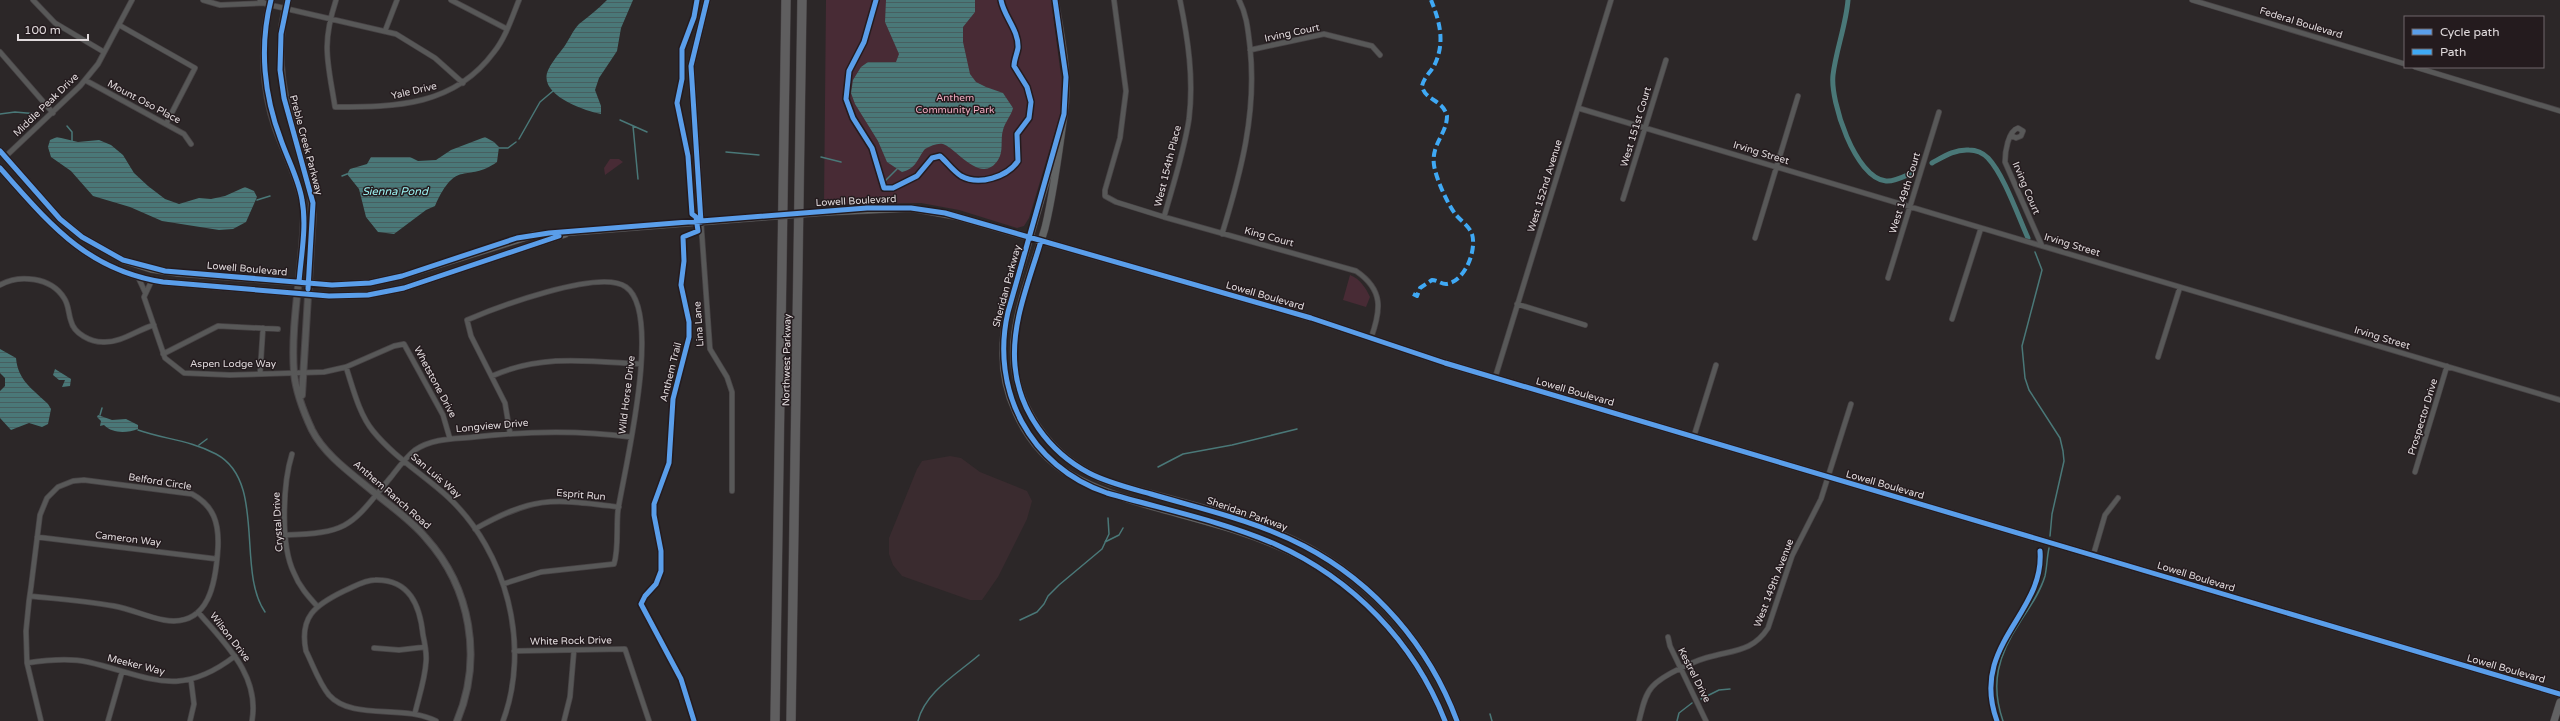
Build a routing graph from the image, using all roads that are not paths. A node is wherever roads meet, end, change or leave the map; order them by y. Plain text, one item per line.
1 (34, 0) edge
2 (132, 0) edge
3 (204, 0) edge
4 (260, 0) edge
5 (288, 0) edge
6 (336, 0) edge
7 (397, 0) edge
8 (451, 0) edge
9 (519, 0) edge
10 (706, 0) edge
11 (786, 0) edge
12 (802, 0) edge
13 (1055, 0) edge
14 (1114, 0) edge
15 (1180, 0) edge
16 (1239, 0) edge
17 (1611, 0) edge
18 (2192, 0) edge
19 (269, 3) edge
20 (285, 8) junction
21 (330, 18) junction
22 (119, 25) junction
23 (507, 29) junction
24 (386, 31) junction
25 (1250, 50) junction
26 (0, 52) edge
27 (104, 52) junction
28 (1380, 56) dead end
29 (1666, 60) dead end
30 (2404, 64) edge
31 (2418, 68) edge
32 (85, 80) junction
33 (463, 83) junction
34 (1798, 96) dead end
35 (1578, 108) junction
36 (2560, 111) edge
37 (1939, 112) dead end
38 (54, 113) junction
39 (166, 124) junction
40 (1645, 128) junction
41 (1062, 129) junction
42 (2011, 135) dead end
43 (191, 144) dead end
44 (2, 156) edge
45 (1776, 167) junction
46 (0, 168) edge
47 (1623, 199) dead end
48 (1910, 207) junction
49 (1164, 217) junction
50 (701, 222) junction
51 (1980, 228) junction
52 (571, 232) junction
53 (1222, 234) junction
54 (1030, 238) junction
55 (1755, 238) dead end
56 (1041, 241) junction
57 (2042, 246) junction
58 (138, 277) junction
59 (1888, 278) dead end
60 (152, 280) junction
61 (299, 282) junction
62 (309, 283) junction
63 (0, 285) edge
64 (2180, 287) junction
65 (145, 292) junction
66 (298, 294) junction
67 (308, 295) junction
68 (1517, 304) junction
69 (1952, 319) dead end
70 (1585, 324) dead end
71 (154, 325) junction
72 (263, 328) junction
73 (278, 329) dead end
74 (1371, 338) junction
75 (163, 354) junction
76 (2158, 357) dead end
77 (641, 364) junction
78 (1716, 365) dead end
79 (2447, 366) junction
80 (346, 367) junction
81 (294, 372) junction
82 (302, 373) junction
83 (260, 374) junction
84 (492, 376) junction
85 (1495, 378) junction
86 (2560, 400) edge
87 (1851, 404) dead end
88 (302, 405) junction
89 (510, 433) junction
90 (1694, 436) junction
91 (631, 437) junction
92 (450, 439) junction
93 (292, 454) dead end
94 (405, 461) junction
95 (2415, 472) dead end
96 (1828, 477) junction
97 (732, 491) dead end
98 (376, 494) junction
99 (2118, 498) dead end
100 (619, 508) junction
101 (475, 529) junction
102 (286, 534) junction
103 (37, 537) junction
104 (2093, 556) junction
105 (216, 559) junction
106 (503, 584) junction
107 (30, 596) junction
108 (317, 606) junction
109 (198, 612) junction
110 (1668, 637) dead end
111 (425, 647) junction
112 (374, 648) dead end
113 (574, 650) junction
114 (514, 651) junction
115 (235, 656) junction
116 (27, 663) junction
117 (1681, 669) junction
118 (122, 672) junction
119 (190, 680) junction
120 (2560, 694) edge
121 (2560, 702) edge
122 (415, 713) junction
123 (41, 721) edge
124 (108, 721) edge
125 (190, 721) edge
126 (252, 721) edge
127 (436, 721) edge
128 (457, 721) edge
129 (503, 721) edge
130 (564, 721) edge
131 (649, 721) edge
132 (775, 721) edge
133 (791, 721) edge
134 (1445, 721) edge
135 (1457, 721) edge
136 (1639, 721) edge
137 (1706, 721) edge
138 (2554, 721) edge

1 - 27 street
2 - 22 street, Middle Peak Drive
3 - 19 street
4 - 19 street
5 - 20 street, Preble Creek Parkway
6 - 21 street
7 - 24 street
8 - 23 street
9 - 23 street, Yale Drive
10 - 50 street
11 - 132 highway, Northwest Parkway
12 - 133 highway, Northwest Parkway
13 - 41 main road, Sheridan Parkway
14 - 49 street, King Court
15 - 49 street, West 154th Place
16 - 25 street
17 - 35 street, West 152nd Avenue
18 - 30 street, Federal Boulevard
19 - 20 street
19 - 61 street, Preble Creek Parkway
20 - 21 street
20 - 62 street, Preble Creek Parkway
21 - 24 street
21 - 33 street, Yale Drive
22 - 27 street, Middle Peak Drive
22 - 39 street
23 - 33 street, Yale Drive
24 - 33 street
25 - 28 street, Irving Court
25 - 53 street
26 - 38 street
27 - 32 street, Middle Peak Drive
29 - 40 street, West 151st Court
31 - 36 street
32 - 38 street, Middle Peak Drive
32 - 39 street, Mount Oso Place
34 - 45 street
35 - 40 street, Irving Street
35 - 68 street, West 152nd Avenue
37 - 48 street, West 149th Court
38 - 44 street, Middle Peak Drive
39 - 43 street, Mount Oso Place
40 - 45 street, Irving Street
40 - 47 street, West 151st Court
41 - 54 main road, Sheridan Parkway
41 - 56 main road, Sheridan Parkway
42 - 57 street, Irving Court
44 - 61 main road, Lowell Boulevard
45 - 48 street, Irving Street
45 - 55 street
46 - 58 main road, Lowell Boulevard
48 - 51 street, Irving Street
48 - 59 street, West 149th Court
49 - 53 street, King Court
50 - 52 main road, Lowell Boulevard
50 - 54 main road, Lowell Boulevard, bridge
50 - 97 street, Lina Lane
51 - 57 street, Irving Street
51 - 69 street
52 - 62 main road, Lowell Boulevard
52 - 67 main road, Lowell Boulevard
53 - 74 street, King Court
54 - 56 main road, Lowell Boulevard
54 - 134 main road, Sheridan Parkway
56 - 74 main road, Lowell Boulevard
56 - 135 main road, Sheridan Parkway
57 - 64 street, Irving Street
58 - 60 main road, Lowell Boulevard
58 - 65 street, Aspen Lodge Way
60 - 65 street
60 - 66 main road, Lowell Boulevard
61 - 62 main road, Lowell Boulevard
61 - 66 street, Preble Creek Parkway
62 - 67 street, Preble Creek Parkway
63 - 71 street
64 - 76 street
64 - 79 street, Irving Street
65 - 71 street, Aspen Lodge Way
66 - 67 main road, Lowell Boulevard
66 - 81 street, Anthem Ranch Road
67 - 82 street, Anthem Ranch Road
68 - 70 street
68 - 85 street, West 152nd Avenue
71 - 75 street, Aspen Lodge Way
72 - 73 street
72 - 75 street
72 - 83 street
74 - 85 main road, Lowell Boulevard
75 - 83 street, Aspen Lodge Way
77 - 84 street
77 - 84 street, Wild Horse Drive
77 - 91 street, Wild Horse Drive
78 - 90 street
79 - 86 street, Irving Street
79 - 95 street, Prospector Drive
80 - 82 street, Whetstone Drive
80 - 92 street, Whetstone Drive
80 - 94 street, San Luis Way
81 - 82 street, Aspen Lodge Way
81 - 83 street, Aspen Lodge Way
81 - 88 street, Anthem Ranch Road
82 - 88 street, Anthem Ranch Road
84 - 89 street, Wild Horse Drive
85 - 90 main road, Lowell Boulevard
87 - 96 street
88 - 98 street, Anthem Ranch Road
89 - 91 street, Longview Drive
89 - 92 street, Longview Drive
90 - 96 main road, Lowell Boulevard
91 - 100 street, Wild Horse Drive
92 - 94 street, Longview Drive
93 - 102 street, Crystal Drive
94 - 98 street, Longview Drive
94 - 101 street, San Luis Way
96 - 104 main road, Lowell Boulevard
96 - 117 street, West 149th Avenue
98 - 102 street, Longview Drive
98 - 128 street, Anthem Ranch Road
99 - 104 street
100 - 101 street, Esprit Run
100 - 106 street, Wild Horse Drive
101 - 106 street, San Luis Way
102 - 108 street, Crystal Drive
103 - 105 street, Cameron Way
103 - 105 street, Belford Circle
103 - 107 street, Belford Circle
104 - 120 main road, Lowell Boulevard
105 - 109 street, Belford Circle
106 - 114 street, San Luis Way
107 - 109 street, Belford Circle
107 - 116 street, Belford Circle
108 - 111 street
108 - 122 street
109 - 115 street, Wilson Drive
110 - 117 street, Kestrel Drive
111 - 112 street
111 - 122 street
113 - 114 street, White Rock Drive
113 - 130 street
113 - 131 street, White Rock Drive
114 - 129 street, San Luis Way
115 - 119 street, Meeker Way
115 - 126 street, Wilson Drive
116 - 118 street, Meeker Way
116 - 123 street, Belford Circle
117 - 136 street, West 149th Avenue
117 - 137 street, Kestrel Drive
118 - 119 street, Meeker Way
118 - 124 street
119 - 125 street
121 - 138 main road
122 - 127 street

